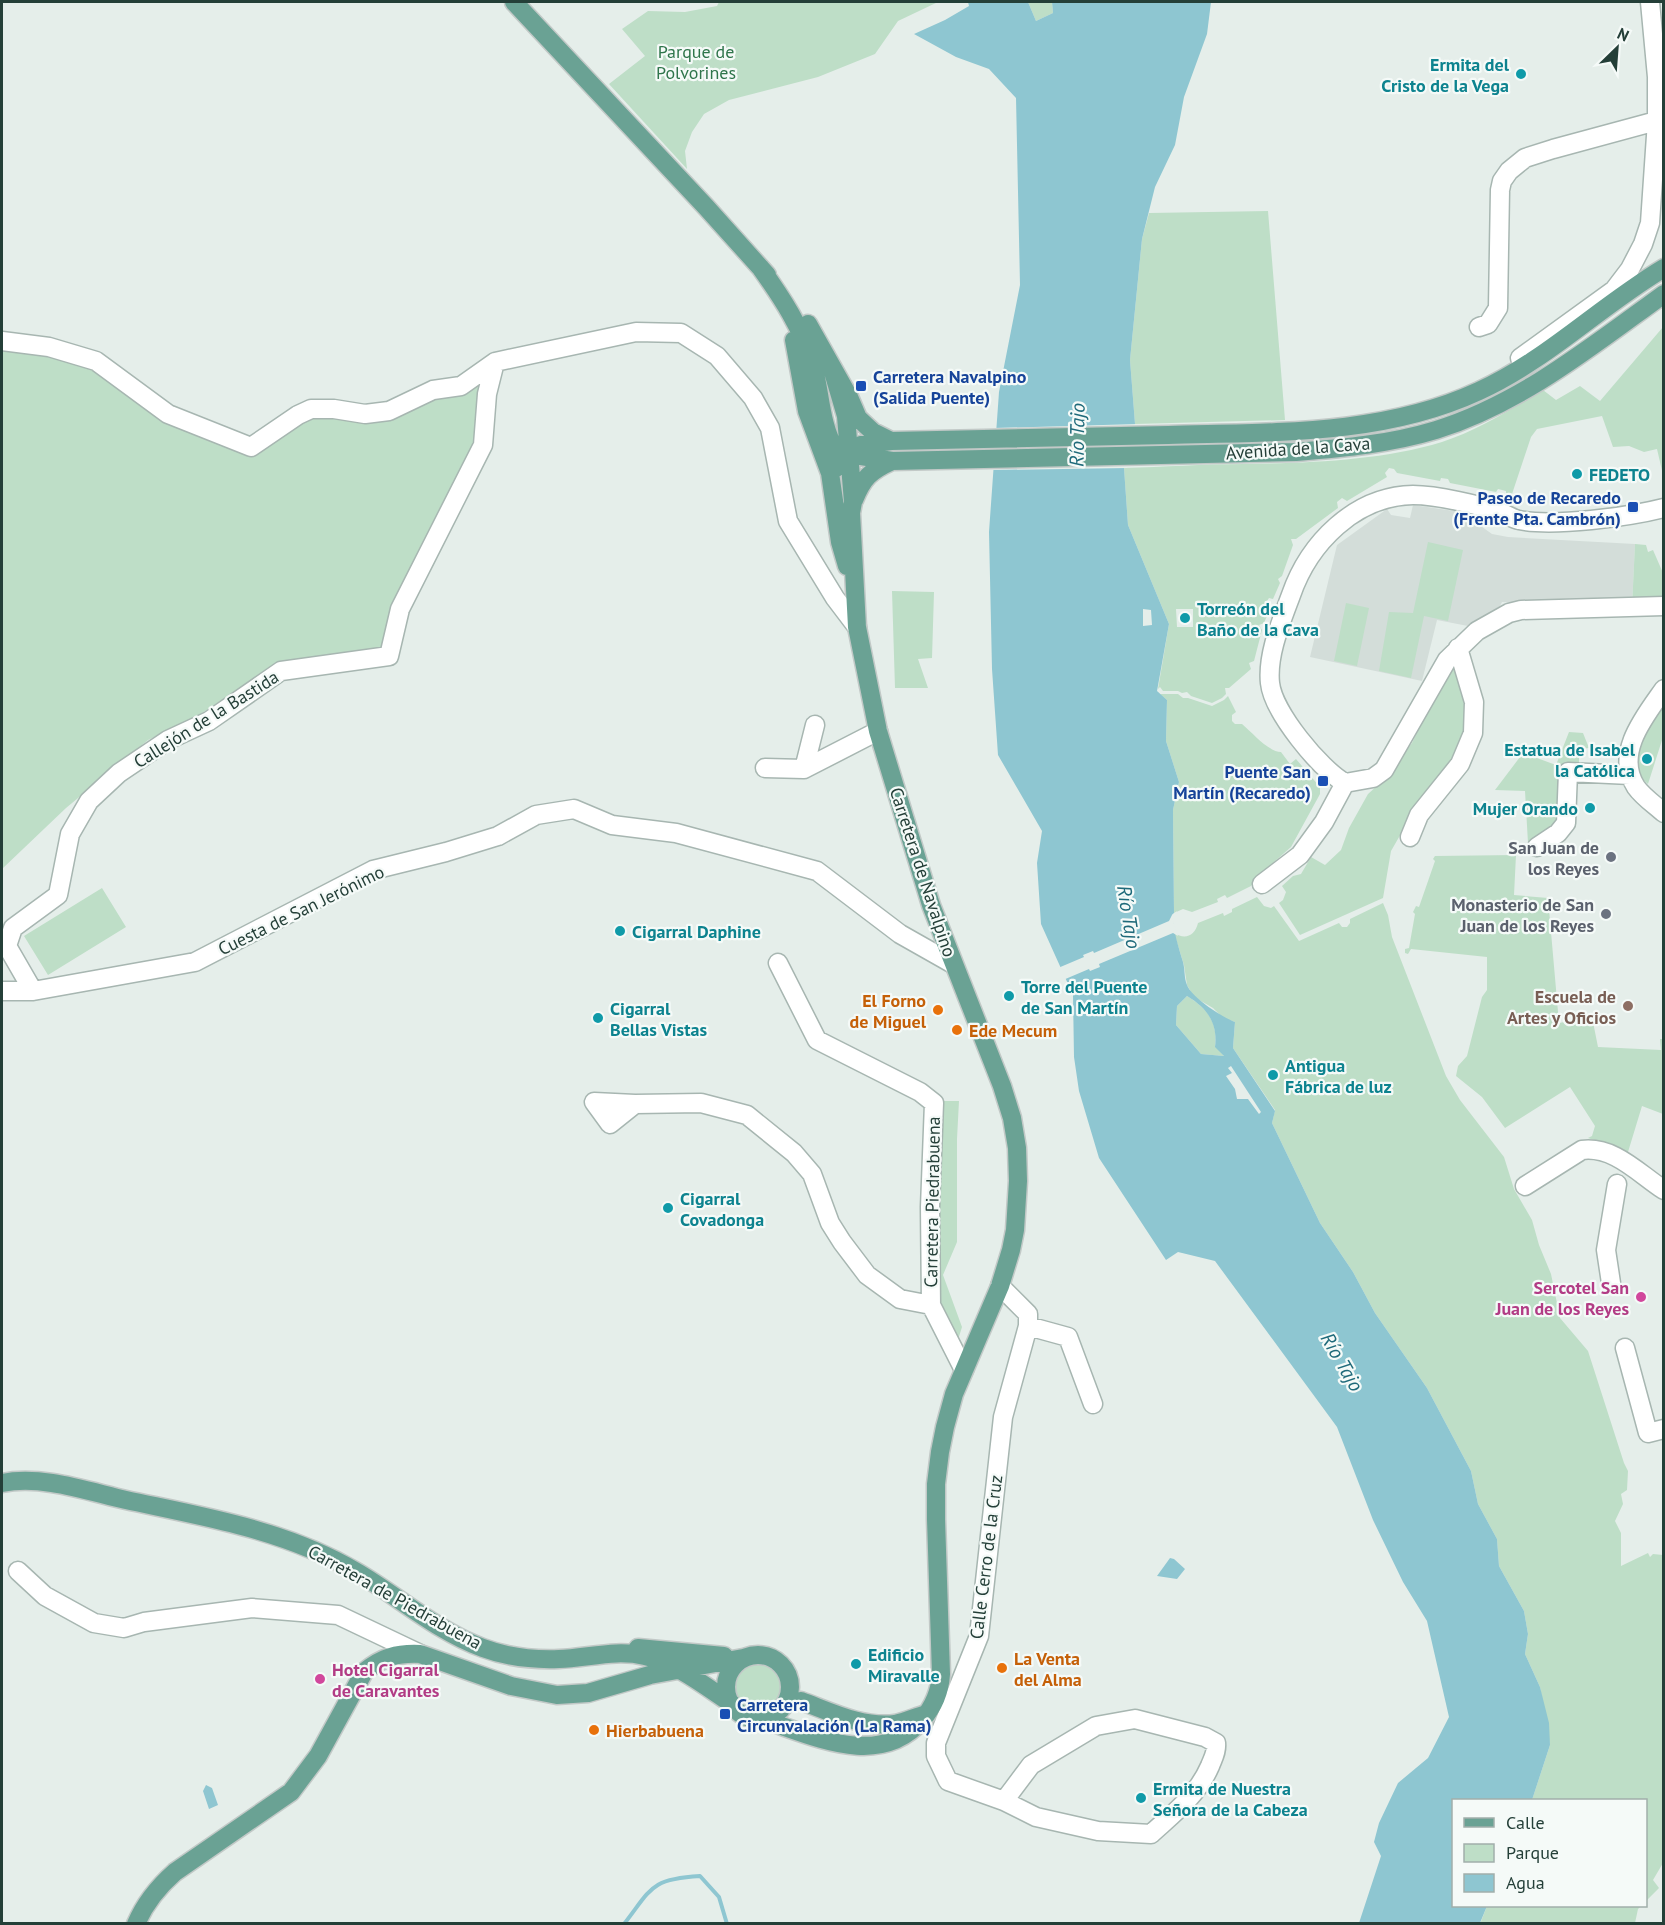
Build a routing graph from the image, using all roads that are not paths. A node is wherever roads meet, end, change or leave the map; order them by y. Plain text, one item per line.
1 (514, 2) edge
2 (1637, 2) edge
3 (1650, 2) edge
4 (1652, 38) junction
5 (1661, 123) edge
6 (760, 267) junction
7 (1664, 268) edge
8 (1664, 294) edge
9 (1479, 327) dead end
10 (2, 341) edge
11 (495, 362) junction
12 (831, 366) junction
13 (1447, 404) junction
14 (891, 441) junction
15 (849, 454) junction
16 (892, 460) junction
17 (830, 472) junction
18 (853, 502) junction
19 (1663, 514) edge
20 (855, 597) junction
21 (1664, 606) edge
22 (857, 627) junction
23 (1458, 648) junction
24 (1664, 688) edge
25 (815, 725) dead end
26 (878, 731) junction
27 (765, 768) dead end
28 (804, 769) junction
29 (1630, 775) junction
30 (1345, 783) junction
31 (1664, 813) edge
32 (1410, 837) dead end
33 (1537, 847) dead end
34 (1262, 884) dead end
35 (778, 963) dead end
36 (953, 964) junction
37 (2, 991) edge
38 (33, 991) junction
39 (635, 1104) dead end
40 (1617, 1184) dead end
41 (1525, 1186) dead end
42 (1664, 1190) edge
43 (1611, 1283) dead end
44 (1000, 1286) junction
45 (930, 1305) junction
46 (1028, 1326) junction
47 (1625, 1348) dead end
48 (964, 1370) junction
49 (1092, 1404) dead end
50 (1664, 1429) edge
51 (2, 1483) edge
52 (18, 1571) dead end
53 (616, 1653) junction
54 (420, 1654) junction
55 (743, 1658) junction
56 (941, 1665) junction
57 (965, 1669) junction
58 (678, 1670) junction
59 (626, 1683) junction
60 (796, 1693) junction
61 (732, 1704) junction
62 (928, 1713) junction
63 (761, 1719) junction
64 (839, 1743) junction
65 (1004, 1801) junction
66 (136, 1923) edge

1 - 6 main road
2 - 4 street
3 - 4 street
4 - 5 street, Avenida de la Cava
5 - 9 street
5 - 13 street, Avenida de la Cava
6 - 12 main road
6 - 15 main road
6 - 17 main road
7 - 13 main road, Avenida de la Cava
8 - 16 main road, Avenida de la Cava
10 - 11 street
11 - 22 street
11 - 38 street, Callejón de la Bastida
12 - 14 main road
12 - 15 main road
13 - 14 main road, Avenida de la Cava
14 - 15 main road, Avenida de la Cava
15 - 16 main road, Avenida de la Cava
15 - 17 main road
15 - 18 main road
16 - 18 main road
17 - 20 main road
18 - 20 main road
19 - 30 street
20 - 22 main road, Carretera de Navalpino
21 - 23 street
22 - 26 main road, Carretera de Navalpino
23 - 30 street
23 - 32 street
24 - 29 street
25 - 28 street
26 - 28 street
26 - 36 main road, Carretera de Navalpino
27 - 28 street
29 - 31 street
29 - 33 street
30 - 34 street
35 - 45 street, Carretera Piedrabuena
36 - 38 street, Cuesta de San Jerónimo
36 - 44 main road, Carretera de Navalpino
37 - 38 street, Cuesta de San Jerónimo
39 - 45 street, Carretera Piedrabuena
40 - 43 street
41 - 42 street
44 - 46 street
44 - 48 main road
45 - 48 street, Carretera Piedrabuena
46 - 49 street
46 - 57 street, Calle Cerro de la Cruz
47 - 50 street
48 - 56 main road
51 - 53 main road, Carretera de Piedrabuena
52 - 54 street
53 - 55 main road, Carretera de Piedrabuena
53 - 58 main road, Carretera de Piedrabuena
54 - 59 main road
54 - 66 main road
55 - 58 main road
55 - 60 main road, Carretera de Piedrabuena
55 - 61 main road
56 - 57 street
56 - 62 main road
57 - 65 street, Calle Cerro de la Cruz
58 - 59 main road
58 - 61 main road, Carretera de Piedrabuena
59 - 61 main road
60 - 62 main road
60 - 63 main road
60 - 64 main road, Carretera de Piedrabuena
61 - 63 main road, Carretera de Piedrabuena
62 - 64 main road
63 - 64 main road, Carretera de Piedrabuena
65 - 65 street

